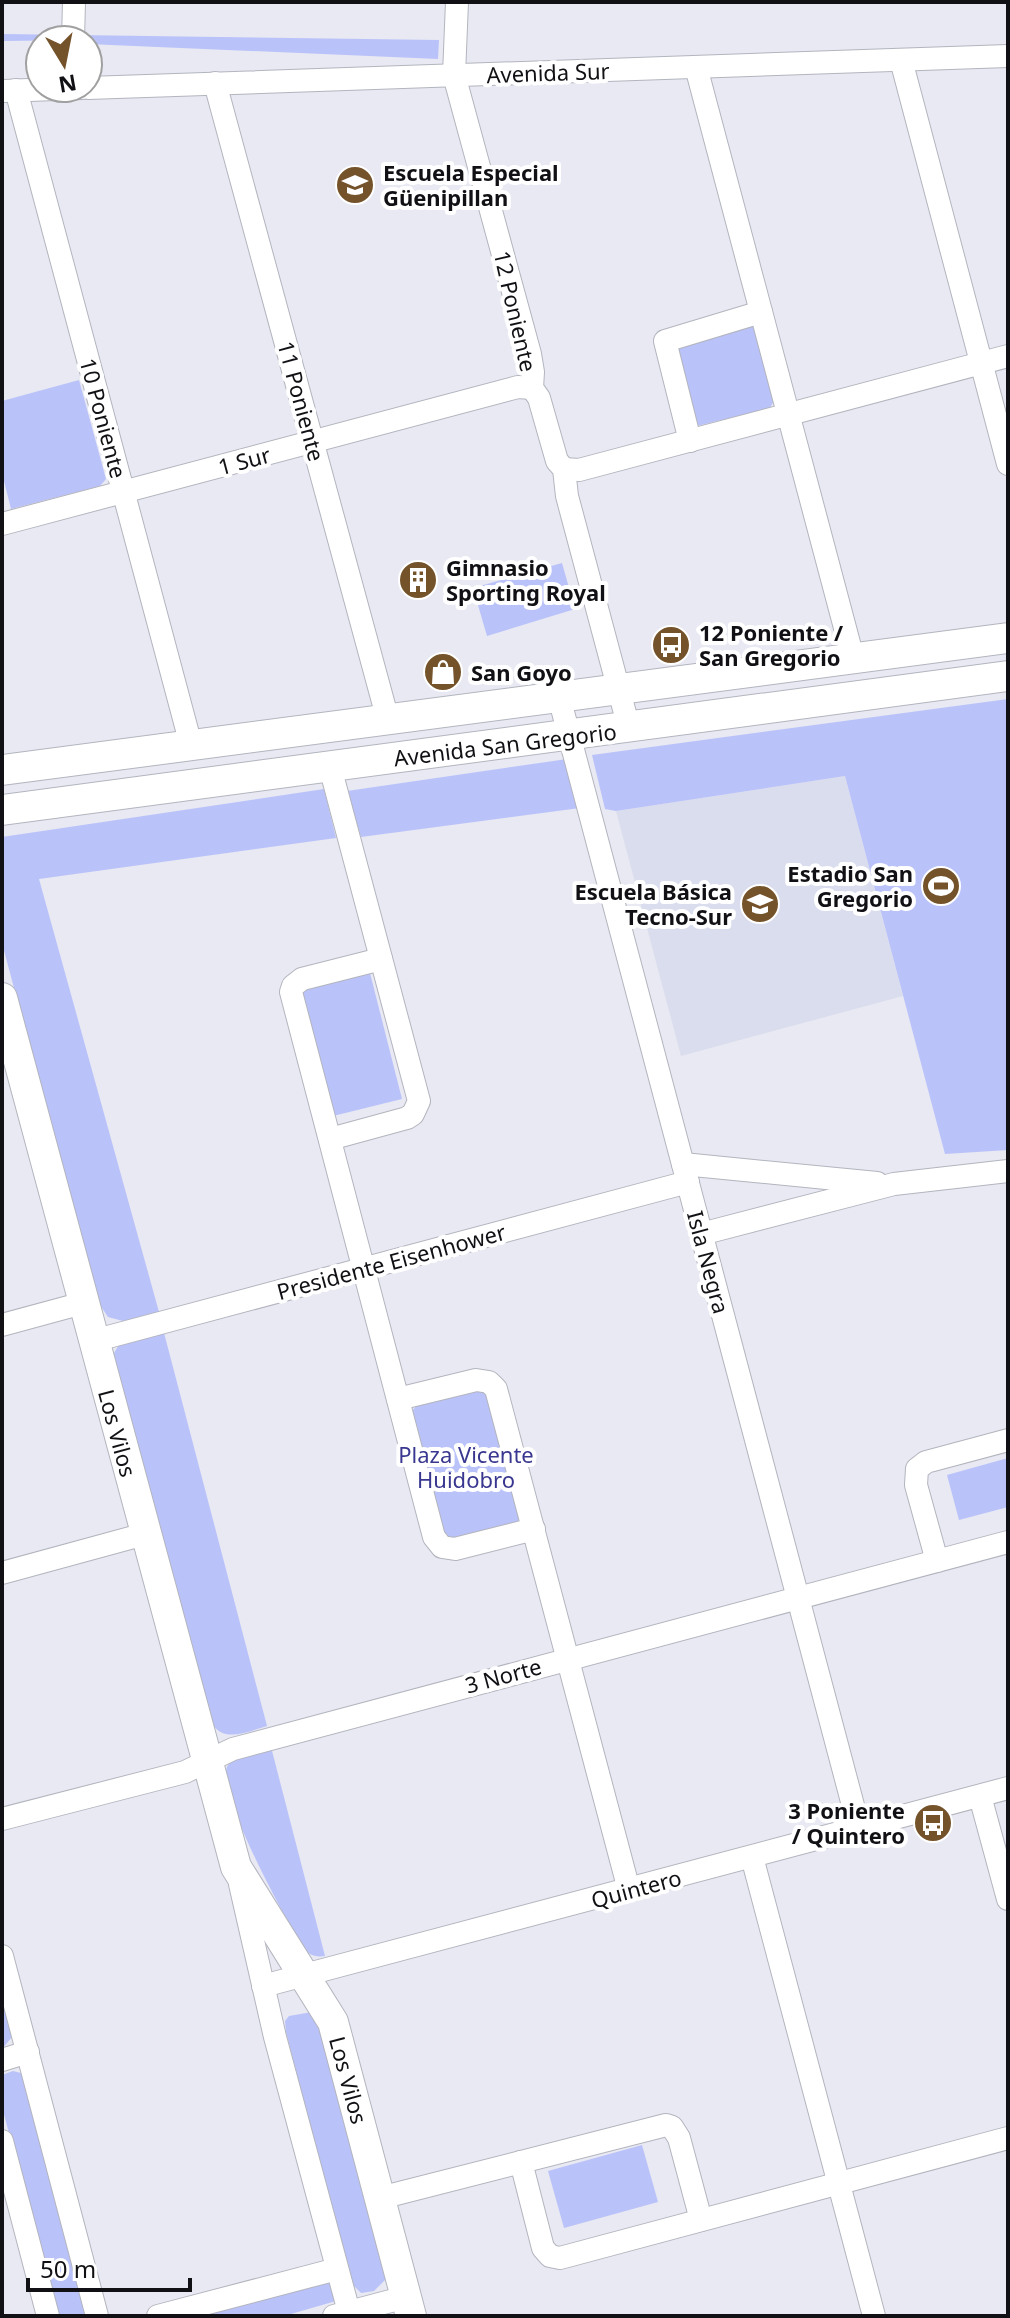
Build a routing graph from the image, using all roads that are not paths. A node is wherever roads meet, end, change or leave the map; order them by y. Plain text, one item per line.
1 (74, 2) edge
2 (457, 2) edge
3 (73, 24) edge
4 (1008, 56) edge
5 (901, 60) junction
6 (696, 67) junction
7 (454, 75) junction
8 (215, 83) junction
9 (104, 87) edge
10 (9, 91) edge
11 (761, 312) junction
12 (1008, 356) edge
13 (981, 363) junction
14 (532, 388) junction
15 (788, 415) junction
16 (313, 441) junction
17 (690, 441) junction
18 (1008, 464) edge
19 (564, 469) junction
20 (123, 492) junction
21 (2, 524) edge
22 (1008, 638) edge
23 (853, 658) junction
24 (1008, 676) edge
25 (618, 688) junction
26 (559, 697) junction
27 (388, 720) junction
28 (629, 728) junction
29 (569, 736) junction
30 (191, 745) junction
31 (330, 767) junction
32 (2, 770) edge
33 (2, 810) edge
34 (381, 959) junction
35 (3, 1008) edge
36 (330, 1139) junction
37 (1008, 1171) edge
38 (685, 1173) junction
39 (894, 1184) junction
40 (701, 1234) junction
41 (364, 1268) junction
42 (83, 1303) junction
43 (2, 1325) edge
44 (93, 1341) junction
45 (398, 1399) junction
46 (1008, 1440) edge
47 (534, 1529) junction
48 (145, 1534) junction
49 (1008, 1542) edge
50 (937, 1561) junction
51 (2, 1573) edge
52 (798, 1597) junction
53 (568, 1658) junction
54 (207, 1761) junction
55 (1008, 1788) edge
56 (980, 1796) junction
57 (2, 1819) edge
58 (859, 1828) junction
59 (752, 1857) junction
60 (236, 1867) junction
61 (629, 1890) junction
62 (1008, 1899) edge
63 (2, 1956) edge
64 (305, 1975) junction
65 (263, 1986) junction
66 (28, 2052) junction
67 (2, 2060) edge
68 (1008, 2138) edge
69 (2, 2141) edge
70 (521, 2162) junction
71 (839, 2183) junction
72 (380, 2198) junction
73 (701, 2220) junction
74 (337, 2269) junction
75 (409, 2306) edge
76 (342, 2314) edge
77 (48, 2316) edge
78 (97, 2316) edge
79 (158, 2316) edge
80 (874, 2316) edge

1 - 3 street
2 - 7 street, 12 Poniente
4 - 5 street, Avenida Sur
5 - 6 street, Avenida Sur
5 - 13 street
6 - 7 street, Avenida Sur
6 - 11 street
7 - 8 street, Avenida Sur
7 - 14 street, 12 Poniente
8 - 9 street, Avenida Sur
8 - 16 street, 11 Poniente
10 - 20 street, 10 Poniente
11 - 15 street
11 - 17 street
12 - 13 street
13 - 15 street
13 - 18 street
14 - 16 street, 1 Sur
14 - 19 street, 12 Poniente
15 - 17 street
15 - 23 street
16 - 20 street, 1 Sur
16 - 27 street, 11 Poniente
17 - 19 street
19 - 25 street, 12 Poniente
20 - 21 street, 1 Sur
20 - 30 street, 10 Poniente
22 - 23 main road, Avenida San Gregorio
23 - 25 main road, Avenida San Gregorio
24 - 28 main road, Avenida San Gregorio
25 - 26 main road, Avenida San Gregorio
25 - 28 street, 12 Poniente
26 - 27 main road, Avenida San Gregorio
26 - 29 street, Isla Negra
27 - 30 main road, Avenida San Gregorio
28 - 29 main road, Avenida San Gregorio
29 - 31 main road, Avenida San Gregorio
29 - 38 street, Isla Negra
30 - 32 main road, Avenida San Gregorio
31 - 33 main road, Avenida San Gregorio
31 - 34 street
34 - 36 street
34 - 36 street
35 - 42 main road, Los Vilos
36 - 41 street
37 - 39 street, Presidente Eisenhower
38 - 39 street, Presidente Eisenhower
38 - 40 street, Isla Negra
38 - 41 street, Presidente Eisenhower
39 - 40 street, Presidente Eisenhower
40 - 52 street, Isla Negra
41 - 44 street, Presidente Eisenhower
41 - 45 street
42 - 43 street
42 - 44 main road, Los Vilos
44 - 48 main road, Los Vilos
45 - 47 street
45 - 47 street
46 - 50 street
47 - 53 street
48 - 51 street
48 - 54 main road, Los Vilos
49 - 50 street, 3 Norte
50 - 52 street, 3 Norte
52 - 53 street, 3 Norte
52 - 58 street, Isla Negra
53 - 54 street, 3 Norte
53 - 61 street
54 - 57 street, 3 Norte
54 - 60 main road, Los Vilos
55 - 56 street, Quintero
56 - 58 street, Quintero
56 - 62 street
58 - 59 street, Quintero
59 - 61 street, Quintero
59 - 71 street
60 - 64 main road, Los Vilos
60 - 65 street, Los Vilos
61 - 64 street, Quintero
63 - 66 street
64 - 65 street, Quintero
64 - 72 main road, Los Vilos
65 - 74 street, Los Vilos
66 - 67 street
66 - 78 street
68 - 71 street
69 - 77 street
70 - 72 street
70 - 73 street
70 - 73 street
71 - 73 street
71 - 80 street
72 - 75 main road, Los Vilos
74 - 76 street, Los Vilos
74 - 79 street
75 - 76 street

